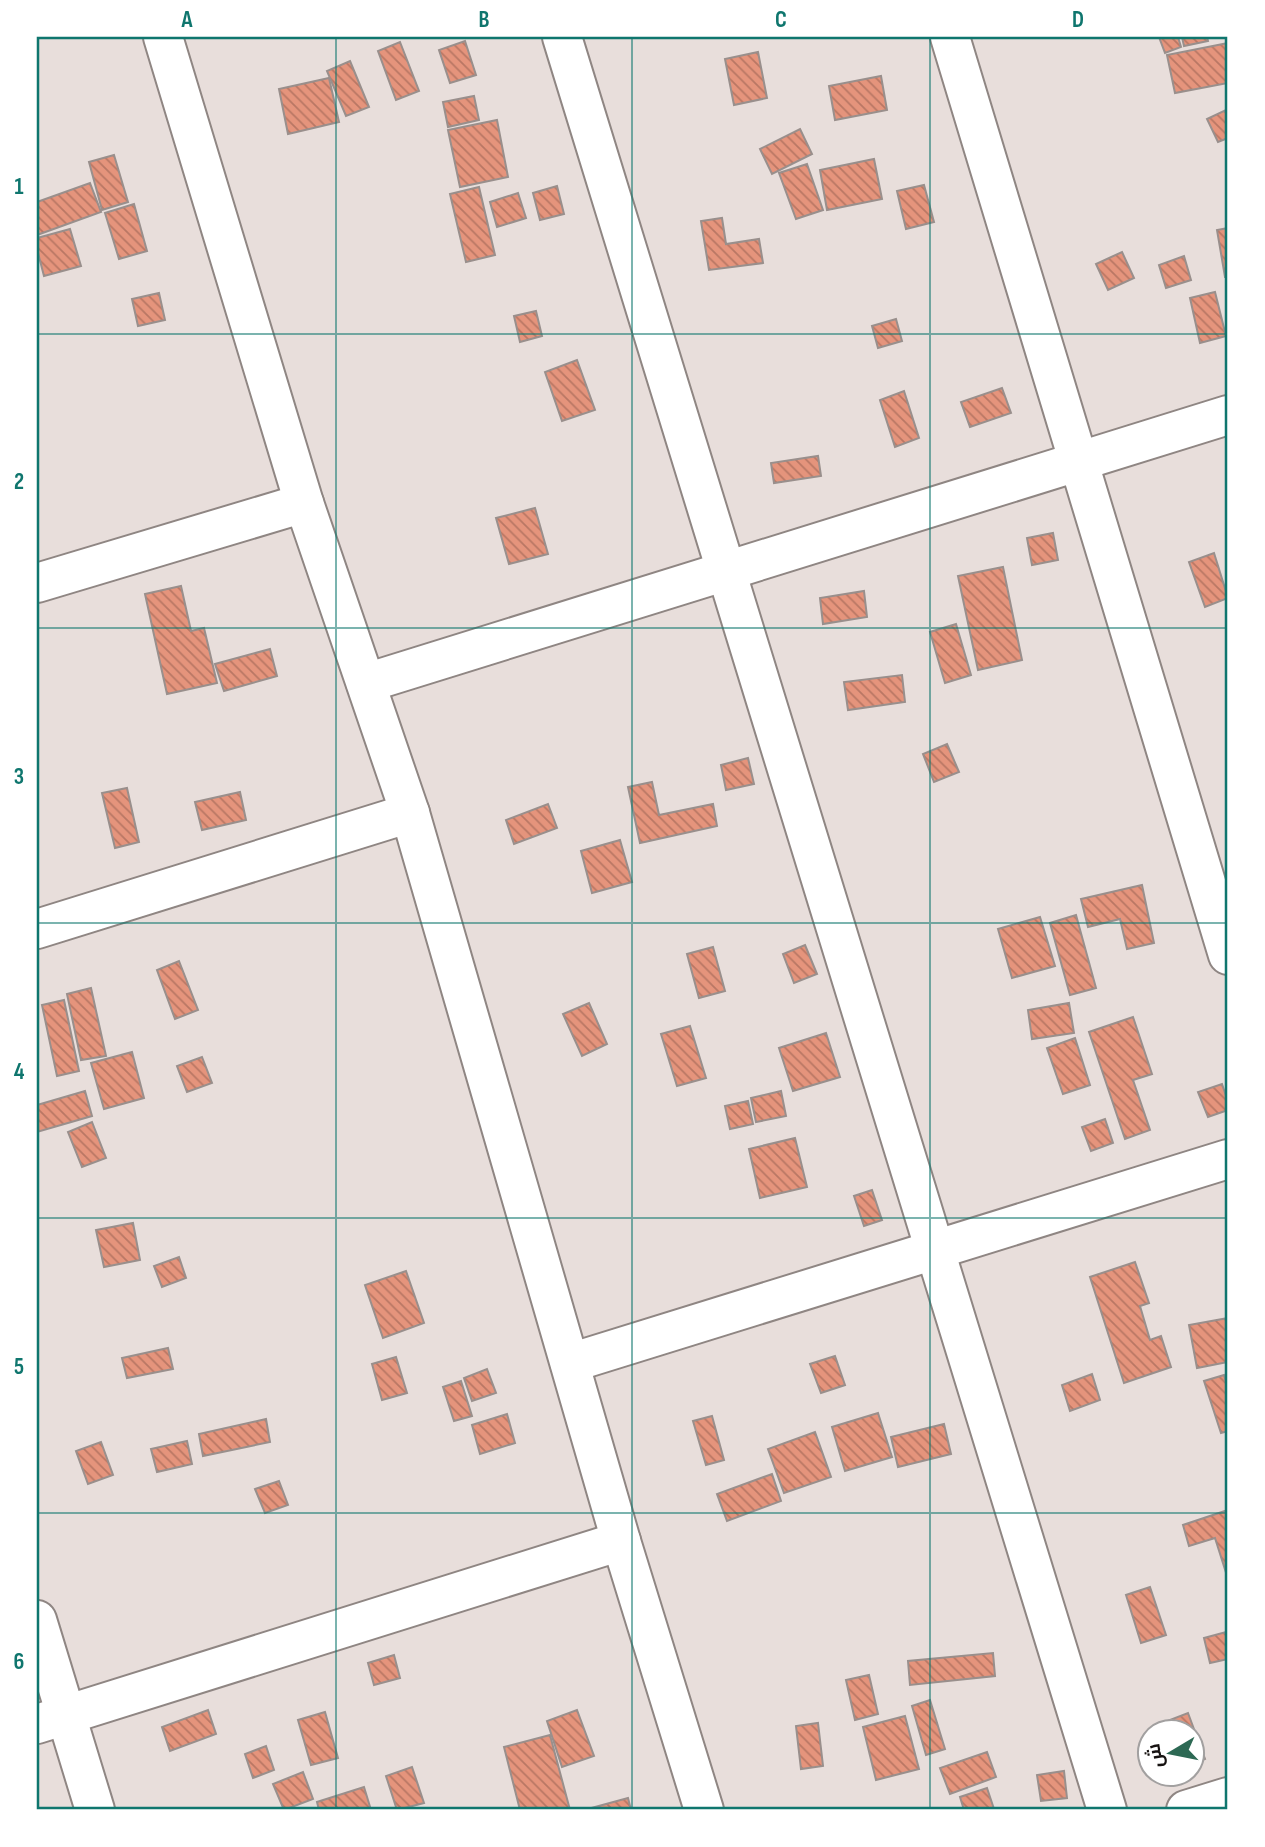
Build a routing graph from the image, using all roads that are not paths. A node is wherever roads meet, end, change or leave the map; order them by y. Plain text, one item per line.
1 (163, 37) edge
2 (562, 37) edge
3 (950, 37) edge
4 (1228, 415) edge
5 (1079, 461) junction
6 (304, 503) junction
7 (727, 571) junction
8 (37, 583) edge
9 (366, 683) junction
10 (410, 813) junction
11 (37, 929) edge
12 (1228, 955) edge
13 (1228, 1159) edge
14 (935, 1250) junction
15 (570, 1363) junction
16 (621, 1541) junction
17 (37, 1620) edge
18 (51, 1719) edge
19 (1228, 1797) edge
20 (95, 1810) edge
21 (704, 1810) edge
22 (1107, 1810) edge
23 (1186, 1810) edge

1 - 6 street
2 - 7 street
3 - 5 street
4 - 5 street
5 - 7 street
5 - 12 street
6 - 8 street
6 - 9 street
7 - 9 street
7 - 14 street
9 - 10 street
10 - 11 street
10 - 15 street
13 - 14 street
14 - 15 street
14 - 22 street
15 - 16 street
16 - 18 street
16 - 21 street
17 - 18 street
18 - 20 street
19 - 23 street

